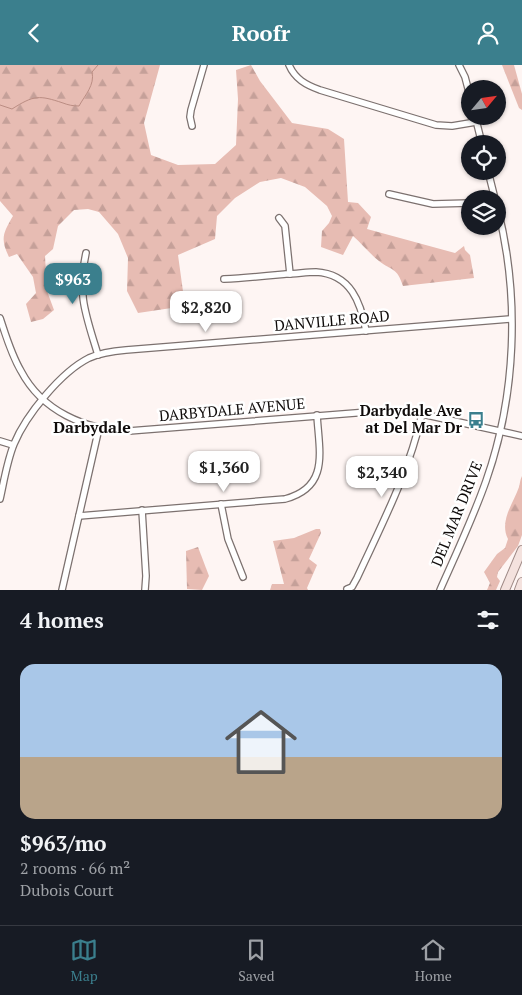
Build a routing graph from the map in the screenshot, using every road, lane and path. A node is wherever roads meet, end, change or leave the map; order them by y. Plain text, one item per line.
1 (204, 65) edge
2 (289, 65) edge
3 (459, 65) edge
4 (466, 80) edge
5 (461, 123) edge
6 (192, 126) dead end
7 (389, 194) dead end
8 (461, 203) edge
9 (280, 218) dead end
10 (503, 235) edge
11 (86, 253) dead end
12 (290, 274) junction
13 (224, 279) dead end
14 (0, 317) edge
15 (511, 319) junction
16 (366, 331) junction
17 (3, 338) edge
18 (98, 355) junction
19 (43, 399) junction
20 (422, 414) junction
21 (317, 415) junction
22 (99, 428) junction
23 (500, 432) junction
24 (522, 436) edge
25 (0, 441) edge
26 (13, 445) junction
27 (0, 499) edge
28 (221, 504) junction
29 (142, 510) junction
30 (79, 516) junction
31 (522, 551) edge
32 (243, 577) dead end
33 (522, 582) edge
34 (347, 589) edge
35 (62, 590) edge
36 (146, 590) edge
37 (440, 590) edge
38 (505, 590) edge
39 (518, 590) edge

1 - 6 street
2 - 5 street
3 - 4 street
7 - 8 street
9 - 12 street
10 - 15 street, DEL MAR DRIVE
11 - 18 street
12 - 13 street
12 - 16 street
14 - 17 street, DARBYDALE AVENUE
15 - 16 street, DANVILLE ROAD
15 - 23 street, DEL MAR DRIVE
16 - 18 street, DANVILLE ROAD
17 - 19 street, DARBYDALE AVENUE
18 - 19 street, DANVILLE ROAD
19 - 22 street, DARBYDALE AVENUE
19 - 26 street, DANVILLE ROAD
20 - 21 street, DARBYDALE AVENUE
20 - 23 street, DARBYDALE AVENUE
20 - 34 street
21 - 22 street, DARBYDALE AVENUE
21 - 28 street
22 - 30 street
23 - 24 street, DARBYDALE AVENUE
23 - 37 street, DEL MAR DRIVE
25 - 26 street
26 - 27 street, DANVILLE ROAD
28 - 29 street
28 - 32 street
29 - 30 street
29 - 36 street
30 - 35 street
31 - 38 main road
33 - 39 main road

